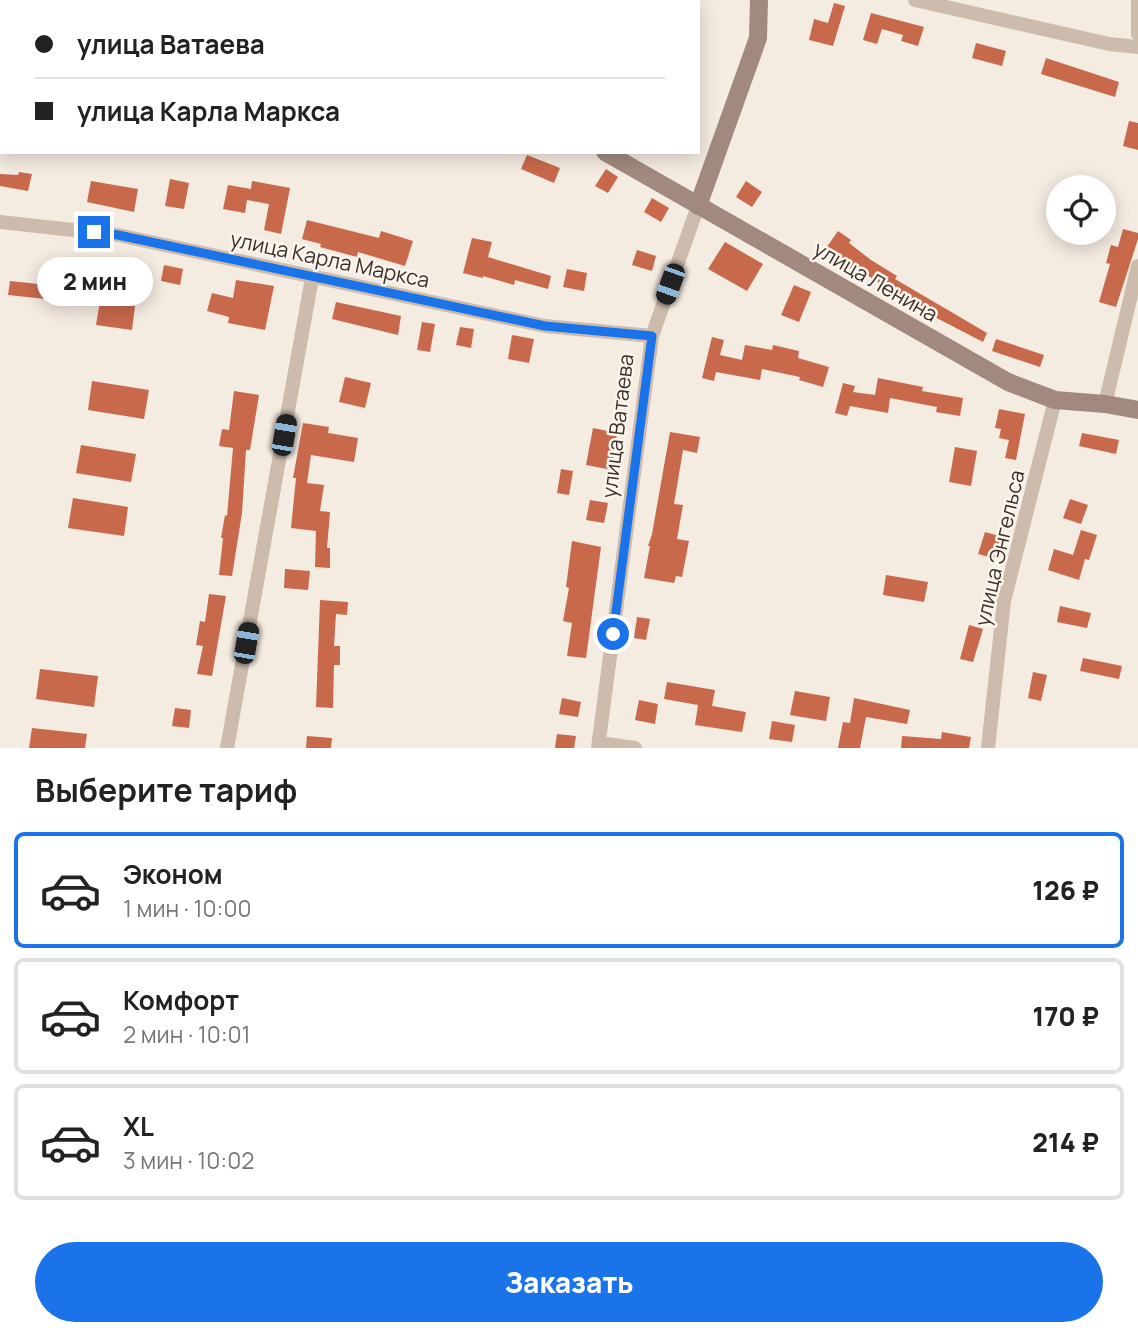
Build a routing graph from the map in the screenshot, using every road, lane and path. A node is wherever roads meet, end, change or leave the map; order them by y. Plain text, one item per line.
1 (759, 0) edge
2 (915, 0) edge
3 (1138, 1) edge
4 (1138, 34) edge
5 (1138, 47) edge
6 (608, 154) edge
7 (698, 206) junction
8 (0, 222) edge
9 (1138, 266) edge
10 (312, 278) junction
11 (652, 336) junction
12 (1055, 400) junction
13 (1105, 404) junction
14 (1138, 410) edge
15 (598, 745) edge
16 (227, 748) edge
17 (635, 748) edge
18 (988, 748) edge

1 - 7 street, улица Ватаева
2 - 5 street
3 - 4 street
6 - 7 street, улица Ленина
7 - 11 street, улица Ватаева
7 - 12 street, улица Ленина
8 - 10 street, улица Карла Маркса
9 - 13 street
10 - 11 street, улица Карла Маркса
10 - 16 street
11 - 15 street, улица Ватаева
12 - 13 street, улица Ленина
12 - 18 street, улица Энгельса
13 - 14 street, улица Ленина
15 - 17 street

